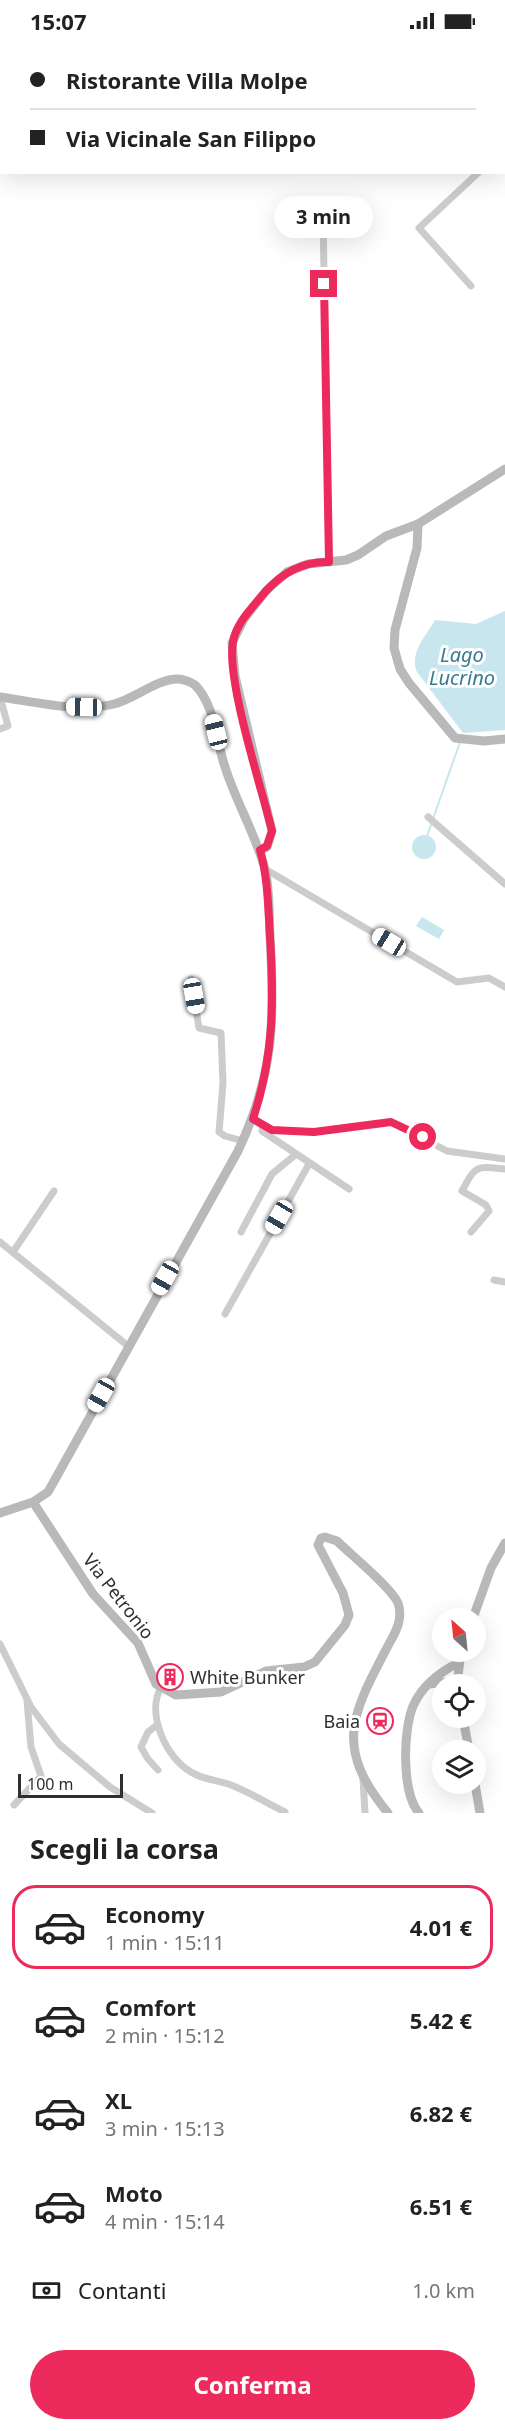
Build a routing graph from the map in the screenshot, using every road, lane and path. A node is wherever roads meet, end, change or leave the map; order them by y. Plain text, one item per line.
1 (478, 174) edge
2 (322, 215) dead end
3 (471, 286) dead end
4 (505, 469) edge
5 (418, 524) junction
6 (329, 562) junction
7 (0, 697) edge
8 (0, 729) edge
9 (505, 739) edge
10 (431, 820) dead end
11 (260, 850) junction
12 (265, 869) junction
13 (505, 884) edge
14 (190, 979) dead end
15 (505, 987) edge
16 (253, 1119) junction
17 (263, 1125) junction
18 (243, 1141) junction
19 (295, 1155) junction
20 (505, 1159) edge
21 (309, 1164) junction
22 (505, 1168) edge
23 (349, 1189) dead end
24 (54, 1191) dead end
25 (241, 1232) dead end
26 (471, 1232) dead end
27 (0, 1242) edge
28 (13, 1252) junction
29 (494, 1280) dead end
30 (505, 1282) edge
31 (225, 1314) dead end
32 (128, 1346) junction
33 (33, 1502) junction
34 (0, 1513) edge
35 (505, 1543) edge
36 (477, 1608) edge
37 (0, 1644) edge
38 (458, 1663) joint
39 (457, 1674) edge
40 (429, 1684) junction
41 (432, 1684) edge
42 (160, 1689) junction
43 (27, 1699) junction
44 (157, 1725) junction
45 (159, 1770) dead end
46 (363, 1779) junction
47 (477, 1794) edge
48 (14, 1805) dead end
49 (285, 1812) edge
50 (152, 1813) edge
51 (364, 1813) edge
52 (388, 1813) edge
53 (419, 1813) edge
54 (480, 1813) edge

1 - 3 street
2 - 6 street
4 - 5 street
5 - 6 street
5 - 9 street
6 - 11 street
7 - 8 street
7 - 11 street
10 - 13 street
11 - 12 street
12 - 15 street
12 - 16 street
14 - 18 street
16 - 17 street
16 - 18 street
17 - 19 street
17 - 20 street
18 - 32 street
19 - 21 street
19 - 25 street
21 - 23 street
21 - 31 street
22 - 26 street
24 - 28 street
27 - 28 street
28 - 32 street
29 - 30 street
32 - 33 street
33 - 34 street
33 - 42 street, Via Petronio
35 - 36 street
37 - 43 street
38 - 39 street
38 - 40 street
40 - 41 street
40 - 53 street
42 - 44 street
42 - 46 street
43 - 48 street
43 - 50 street
44 - 45 street
44 - 49 street
46 - 51 street
46 - 52 street
47 - 54 street

